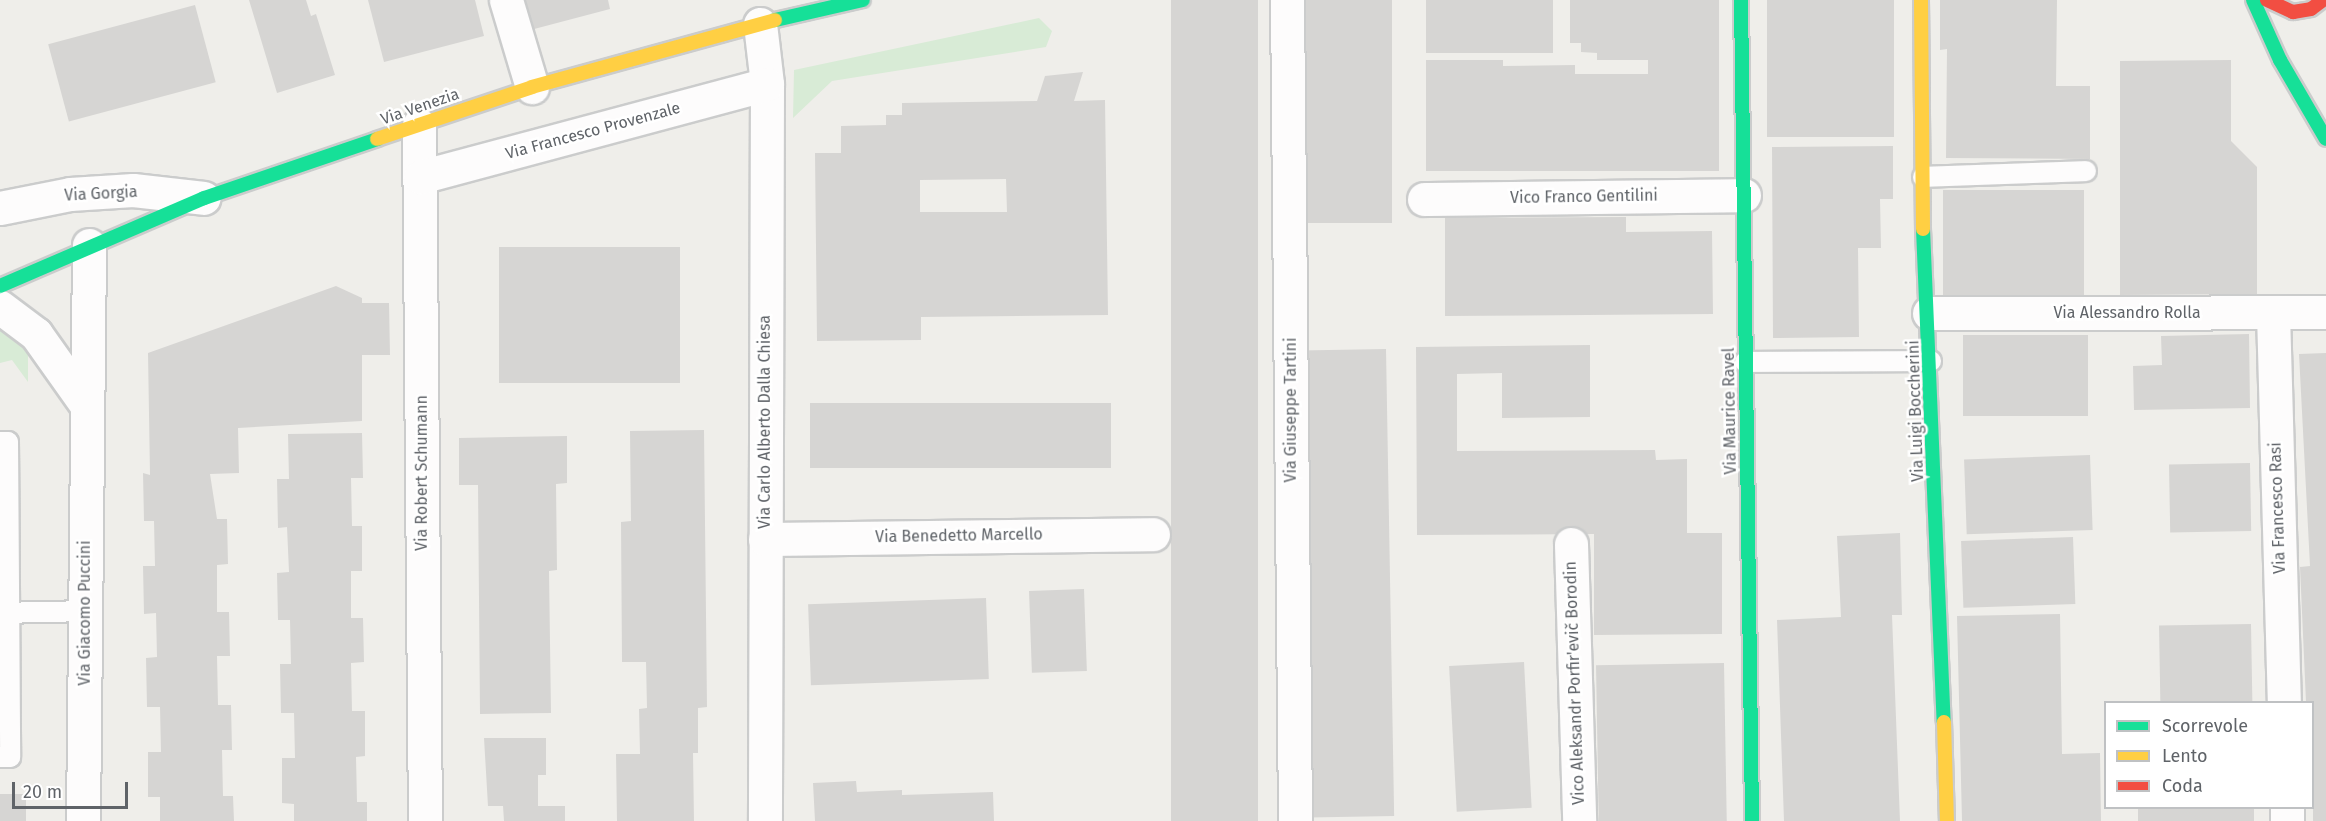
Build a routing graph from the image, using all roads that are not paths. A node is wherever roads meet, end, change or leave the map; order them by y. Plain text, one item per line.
1 (506, 0) edge
2 (863, 0) edge
3 (1287, 0) edge
4 (1741, 0) edge
5 (1921, 0) edge
6 (2253, 0) edge
7 (2267, 0) edge
8 (2324, 0) edge
9 (2326, 4) edge
10 (760, 24) junction
11 (766, 84) junction
12 (532, 87) junction
13 (419, 125) junction
14 (2326, 139) edge
15 (2086, 171) dead end
16 (420, 177) junction
17 (1923, 177) junction
18 (1744, 195) junction
19 (204, 198) junction
20 (1424, 199) dead end
21 (0, 208) edge
22 (89, 246) junction
23 (0, 286) edge
24 (0, 307) edge
25 (2273, 312) junction
26 (2326, 312) edge
27 (1929, 313) junction
28 (1931, 361) junction
29 (1745, 362) junction
30 (87, 406) junction
31 (0, 442) edge
32 (1153, 534) dead end
33 (765, 539) junction
34 (1571, 544) dead end
35 (85, 611) junction
36 (4, 612) edge
37 (2284, 701) edge
38 (0, 757) edge
39 (83, 821) edge
40 (425, 821) edge
41 (765, 821) edge
42 (1295, 821) edge
43 (1579, 821) edge
44 (1752, 821) edge
45 (1947, 821) edge

1 - 12 street
2 - 10 street, Via Venezia
3 - 42 street, Via Giuseppe Tartini
4 - 18 street, Via Maurice Ravel
5 - 17 street, Via Luigi Boccherini
6 - 14 street
7 - 8 street
8 - 9 street
10 - 11 street, Via Carlo Alberto Dalla Chiesa
10 - 12 street, Via Venezia
11 - 16 street, Via Francesco Provenzale
11 - 33 street, Via Carlo Alberto Dalla Chiesa
12 - 13 street, Via Venezia
13 - 16 street, Via Robert Schumann
13 - 19 street, Via Venezia
15 - 17 lane
16 - 40 street, Via Robert Schumann
17 - 27 street, Via Luigi Boccherini
18 - 20 street, Vico Franco Gentilini
18 - 29 street, Via Maurice Ravel
19 - 21 street, Via Gorgia
19 - 22 street, Via Venezia
22 - 23 street, Via Venezia
22 - 30 street, Via Giacomo Puccini
24 - 30 street
25 - 26 street, Via Alessandro Rolla
25 - 27 street, Via Alessandro Rolla
25 - 37 street, Via Francesco Rasi
27 - 28 street, Via Luigi Boccherini
28 - 29 lane
28 - 45 street, Via Luigi Boccherini
29 - 44 street, Via Maurice Ravel
30 - 35 street, Via Giacomo Puccini
31 - 36 lane
32 - 33 street, Via Benedetto Marcello
33 - 41 street, Via Carlo Alberto Dalla Chiesa
34 - 43 street, Vico Aleksandr Porfir'evič Borodin
35 - 36 lane
35 - 39 street, Via Giacomo Puccini
36 - 38 lane

